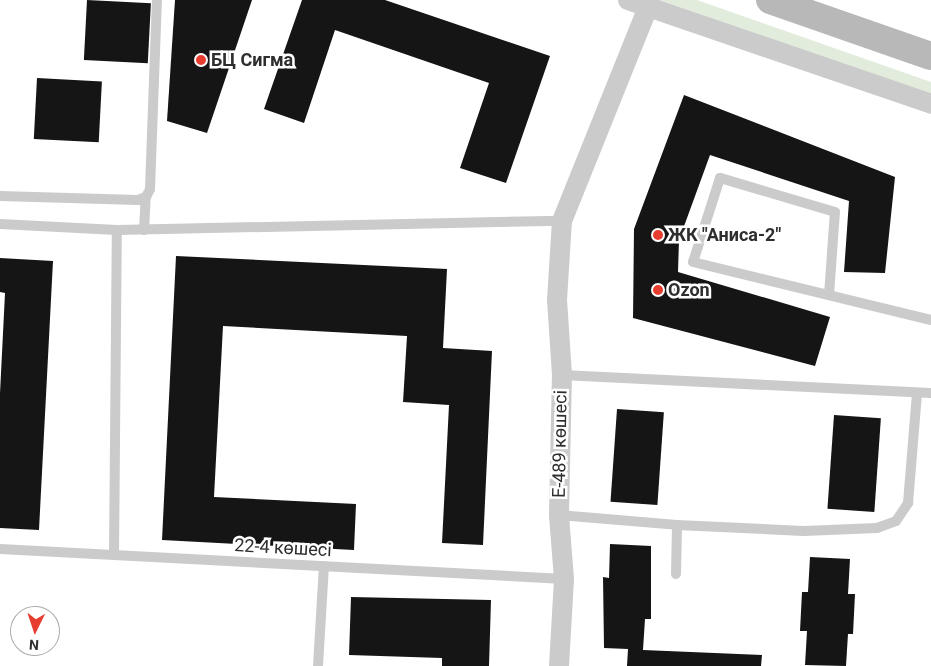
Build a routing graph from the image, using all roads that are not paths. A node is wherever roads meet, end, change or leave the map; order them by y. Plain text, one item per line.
1 (157, 0) edge
2 (628, 0) edge
3 (770, 0) edge
4 (648, 7) junction
5 (931, 56) edge
6 (931, 104) edge
7 (0, 196) edge
8 (146, 197) junction
9 (562, 221) junction
10 (0, 224) edge
11 (117, 230) junction
12 (144, 230) junction
13 (830, 295) junction
14 (931, 320) edge
15 (562, 375) junction
16 (931, 393) edge
17 (917, 394) junction
18 (559, 515) junction
19 (677, 525) junction
20 (0, 549) edge
21 (114, 555) junction
22 (324, 566) junction
23 (676, 574) dead end
24 (564, 579) junction
25 (318, 666) edge
26 (559, 666) edge

1 - 8 lane
2 - 4 street
3 - 5 main road
4 - 6 street
4 - 9 street, Е-489 көшесі
7 - 8 lane
8 - 12 lane
9 - 12 lane
9 - 15 street, Е-489 көшесі
10 - 11 lane
11 - 12 lane
11 - 21 lane
13 - 13 lane
13 - 14 lane
15 - 17 lane
15 - 18 street, Е-489 көшесі
16 - 17 lane
17 - 19 lane
18 - 19 lane
18 - 24 street, Е-489 көшесі
19 - 23 lane
20 - 21 lane, 22-4 көшесі
21 - 22 lane, 22-4 көшесі
22 - 24 lane, 22-4 көшесі
22 - 25 lane
24 - 26 street, Е-489 көшесі

